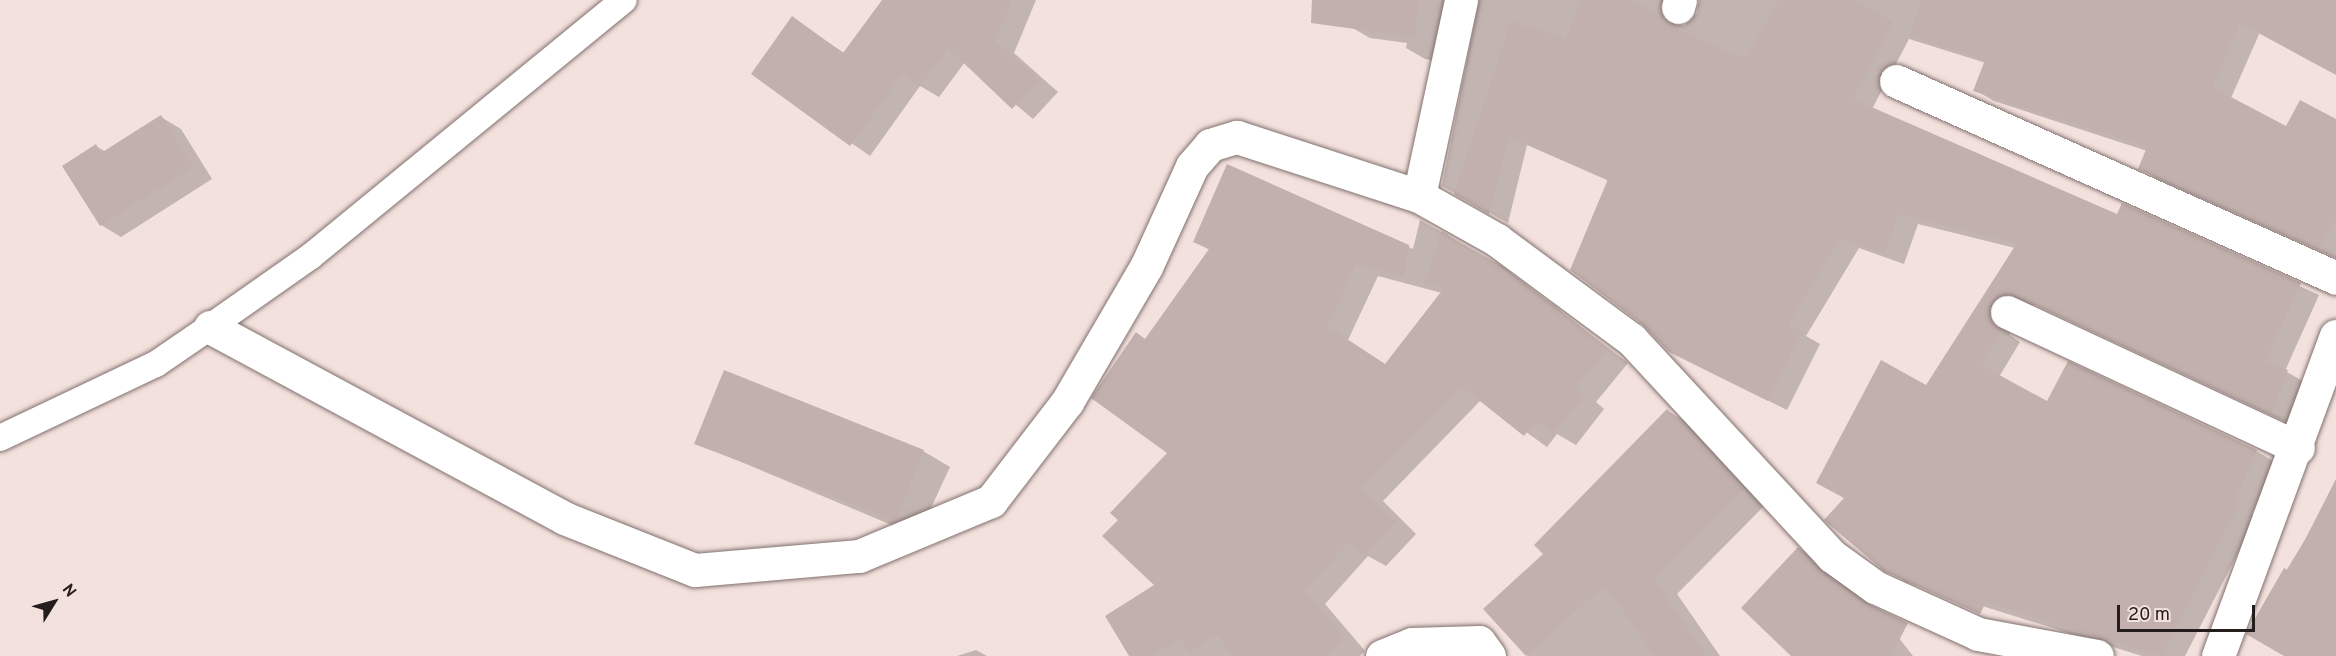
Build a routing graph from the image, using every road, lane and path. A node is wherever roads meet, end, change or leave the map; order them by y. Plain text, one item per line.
1 (624, 0) edge
2 (1461, 0) edge
3 (1896, 81) dead end
4 (1419, 196) junction
5 (2336, 278) edge
6 (2007, 312) dead end
7 (210, 327) junction
8 (2334, 347) edge
9 (0, 438) edge
10 (2298, 448) junction
11 (1972, 645) edge
12 (1382, 656) edge
13 (1489, 656) edge
14 (2097, 656) edge
15 (2218, 656) edge

1 - 7 lane
2 - 4 street
3 - 5 street
4 - 7 street
4 - 11 street
6 - 10 street
7 - 9 lane
8 - 10 street
10 - 15 street
11 - 14 street
12 - 13 street

